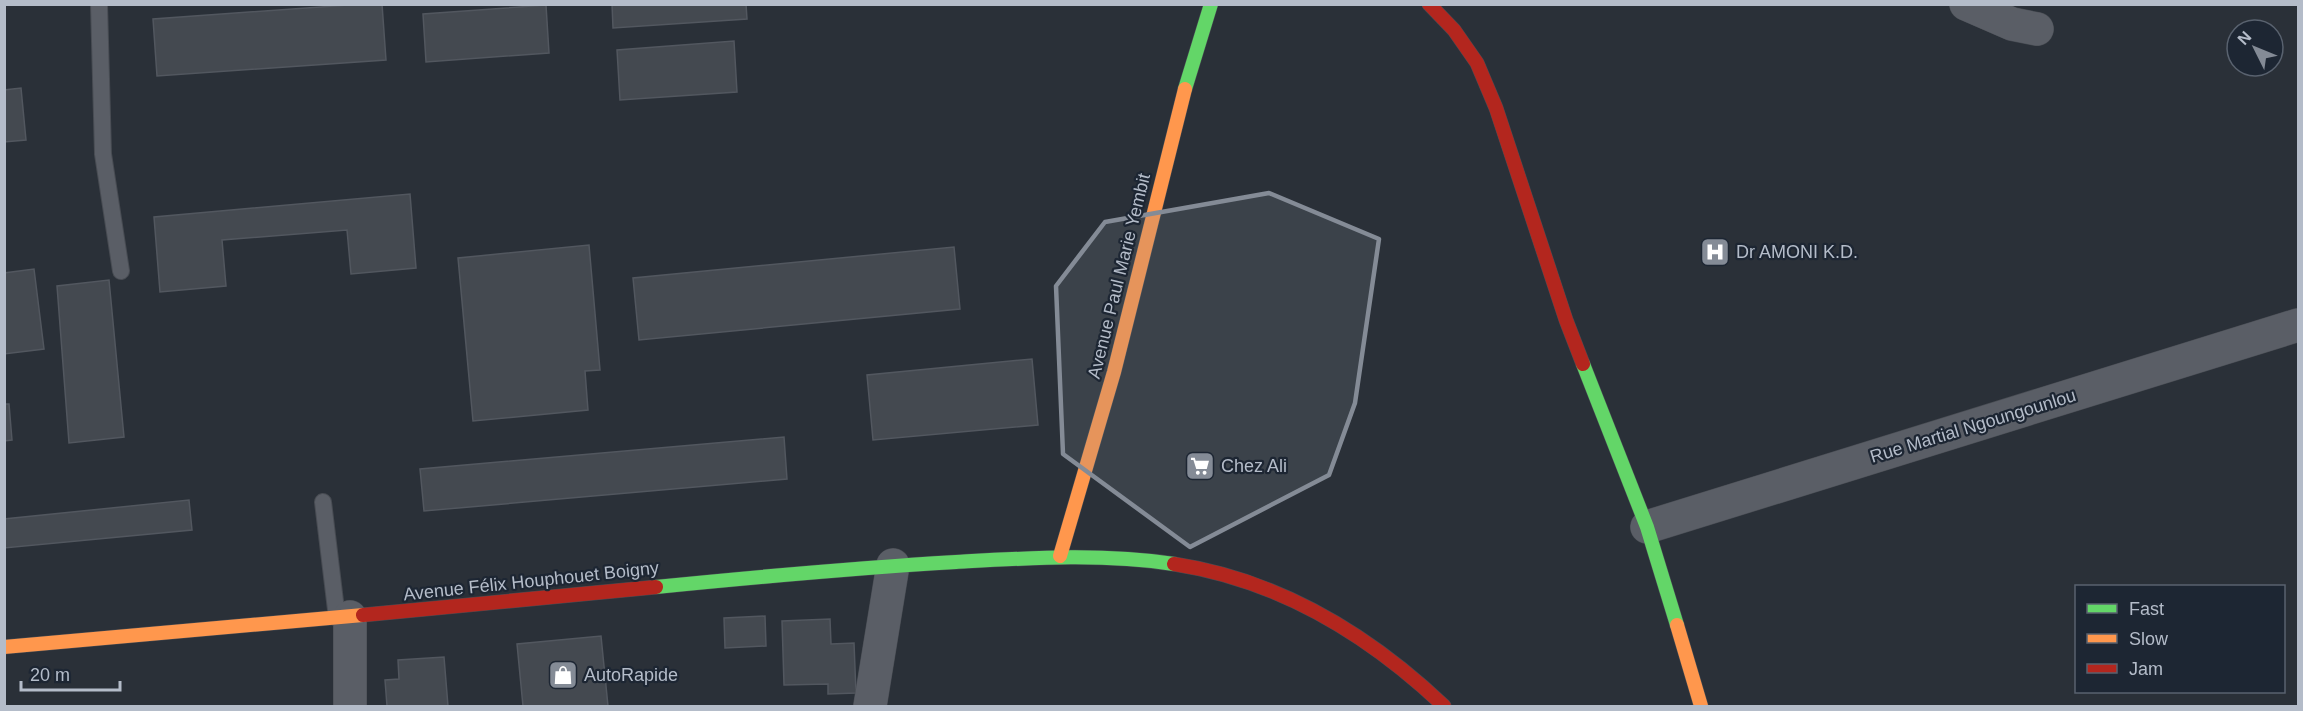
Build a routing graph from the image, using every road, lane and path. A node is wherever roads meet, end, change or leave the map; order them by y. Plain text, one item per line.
1 (99, 4) edge
2 (1211, 4) edge
3 (1429, 4) edge
4 (1966, 4) edge
5 (2037, 29) dead end
6 (121, 271) dead end
7 (2298, 325) edge
8 (323, 502) dead end
9 (1647, 527) junction
10 (1060, 556) junction
11 (893, 565) junction
12 (344, 617) junction
13 (4, 647) edge
14 (350, 706) edge
15 (870, 706) edge
16 (1444, 706) edge
17 (1701, 706) edge

1 - 6 lane
2 - 10 main road, Avenue Paul Marie Yembit
3 - 9 main road
4 - 5 street
7 - 9 street, Rue Martial Ngoungounlou
8 - 12 lane
9 - 17 main road
10 - 11 main road, Avenue Félix Houphouet Boigny
10 - 16 main road, Avenue Félix Houphouet Boigny
11 - 12 main road, Avenue Félix Houphouet Boigny
11 - 15 street
12 - 13 main road, Avenue Félix Houphouet Boigny
12 - 14 street

